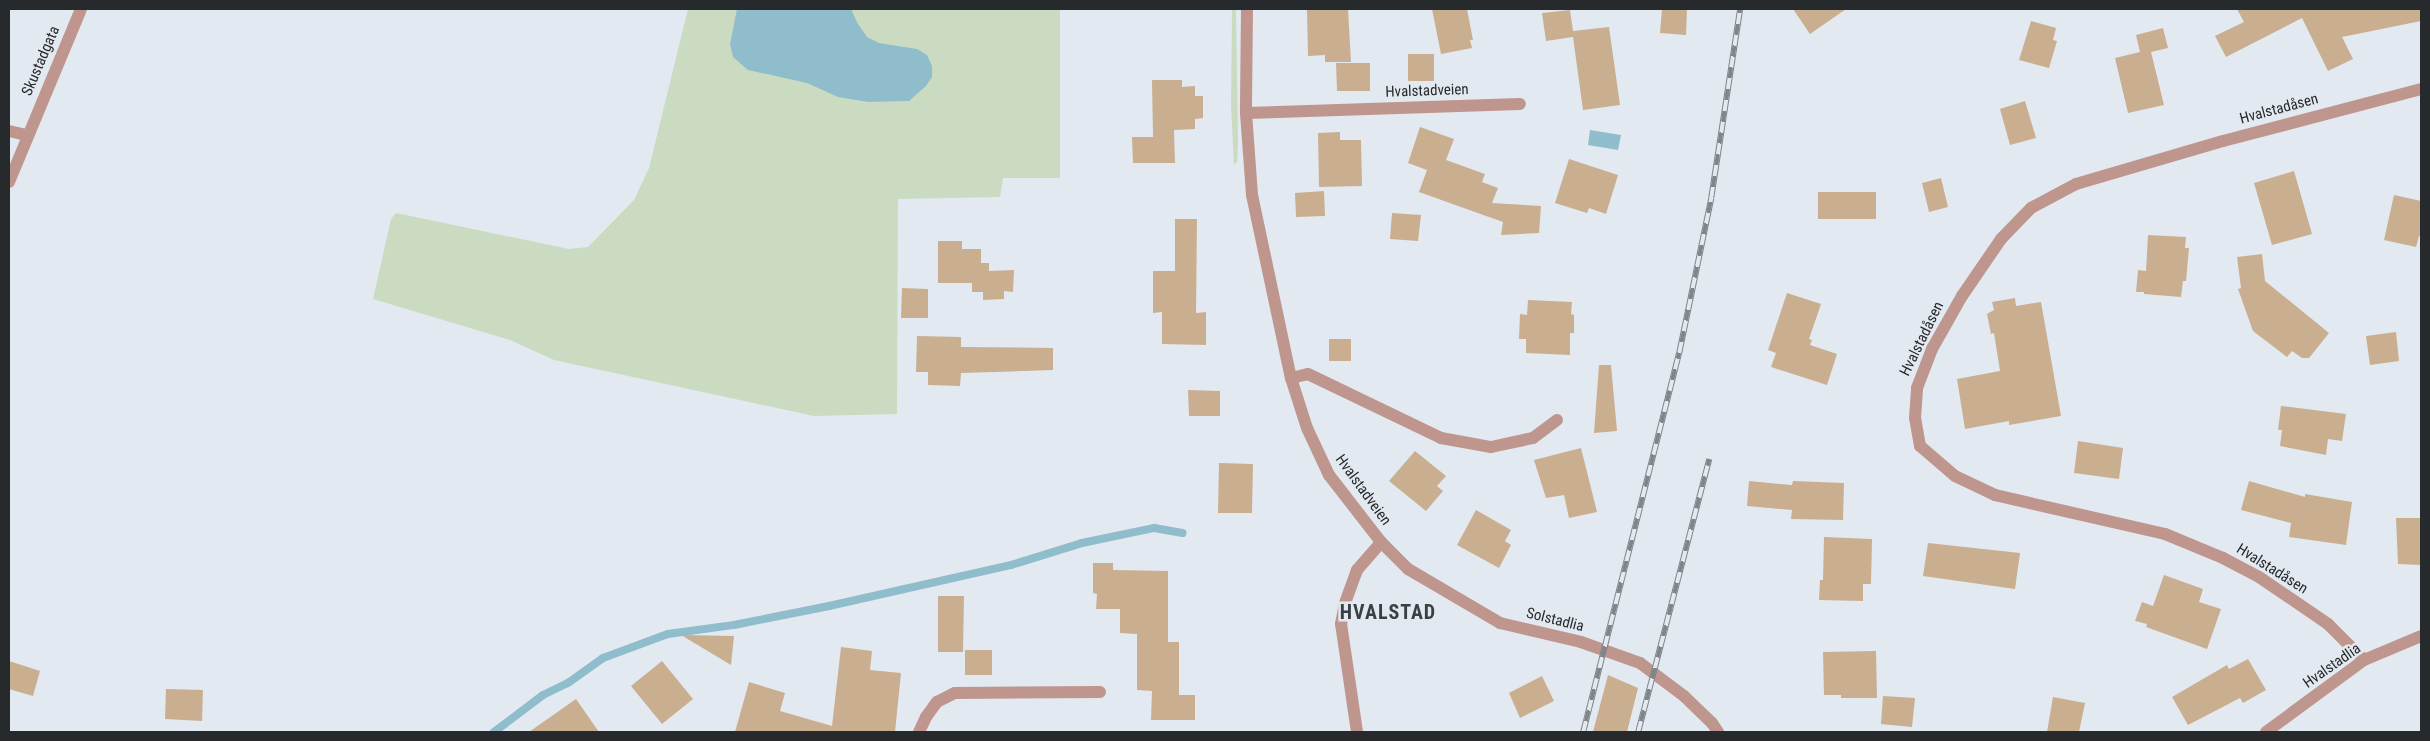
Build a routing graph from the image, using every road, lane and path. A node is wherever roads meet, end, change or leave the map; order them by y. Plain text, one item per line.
1 (80, 9) edge
2 (1247, 9) edge
3 (2421, 89) edge
4 (1520, 104) dead end
5 (1246, 113) junction
6 (9, 130) edge
7 (27, 136) junction
8 (9, 182) edge
9 (1291, 378) junction
10 (1557, 420) dead end
11 (1381, 542) junction
12 (2421, 636) edge
13 (2364, 660) junction
14 (1100, 692) dead end
15 (919, 732) edge
16 (1357, 732) edge
17 (1718, 732) edge
18 (2266, 732) edge

1 - 7 street, Skustadgata
2 - 5 street, Hvalstadveien
3 - 13 street, Hvalstadåsen
4 - 5 street, Hvalstadveien
5 - 9 street, Hvalstadveien
6 - 7 street
7 - 8 street, Skustadgata
9 - 10 street
9 - 11 street, Hvalstadveien
11 - 16 street, Hvalstadveien
11 - 17 street, Solstadlia
12 - 13 street, Hvalstadlia
13 - 18 street, Hvalstadlia
14 - 15 street

